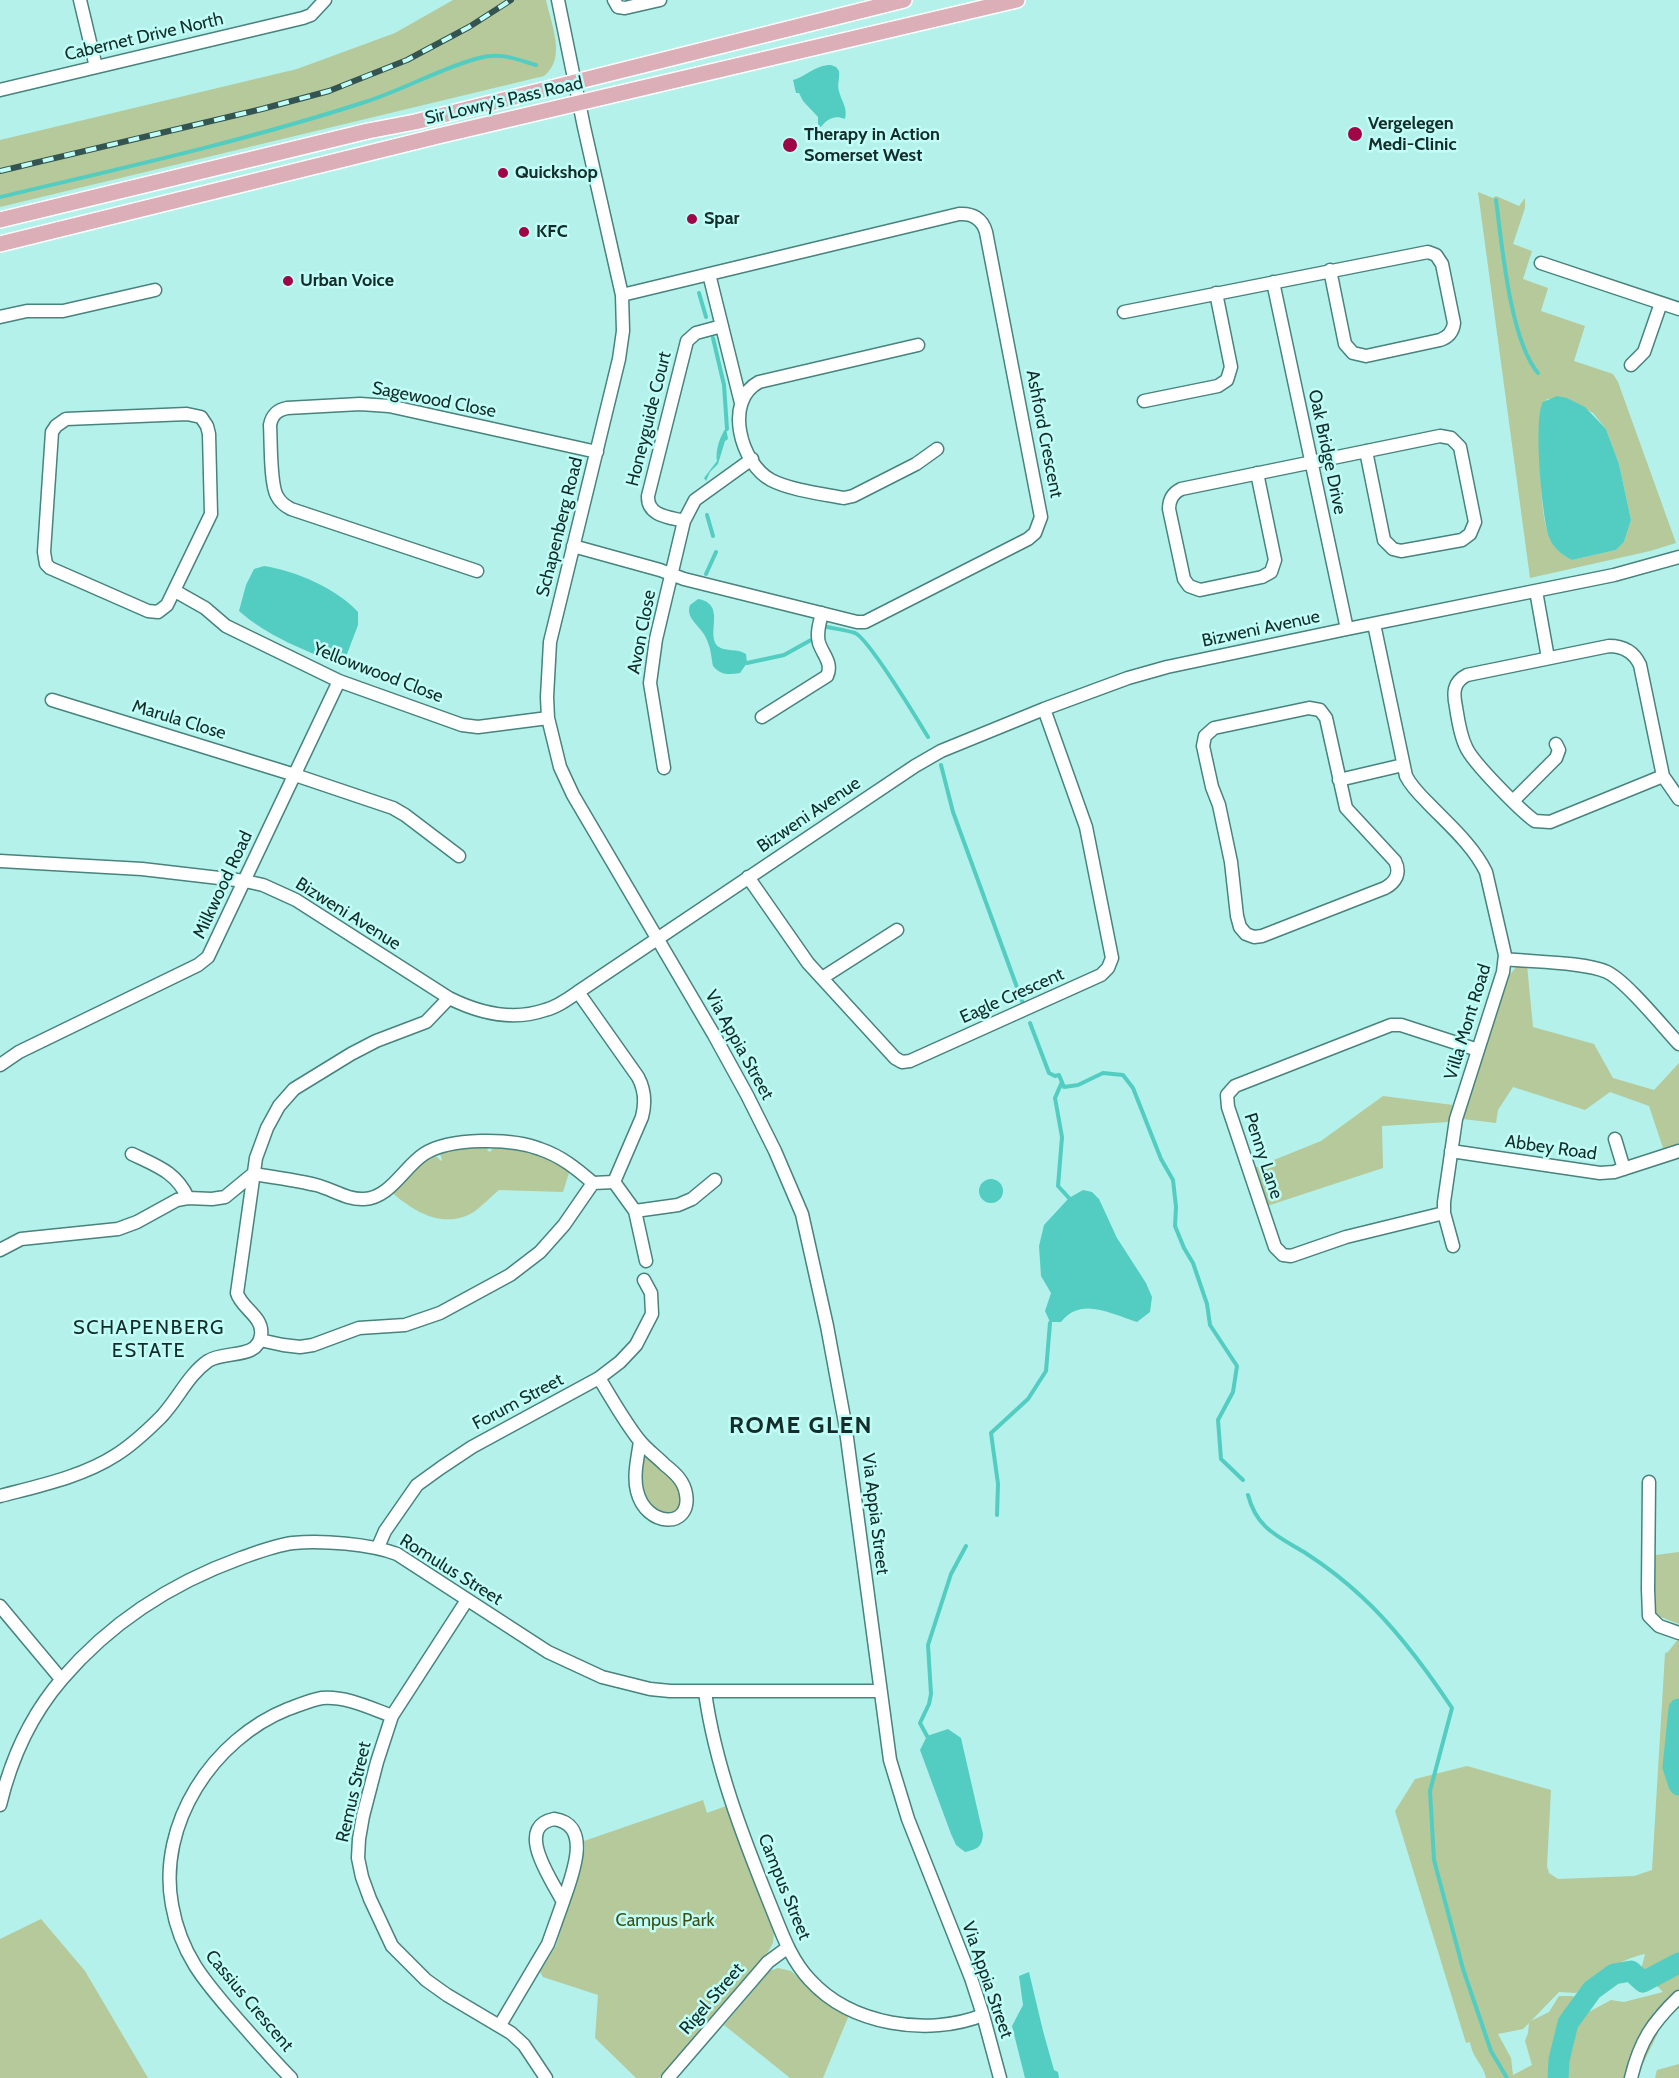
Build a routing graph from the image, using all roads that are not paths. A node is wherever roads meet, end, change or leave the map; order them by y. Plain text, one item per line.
1 (80, 0) edge
2 (325, 0) edge
3 (558, 0) edge
4 (614, 0) edge
5 (660, 0) edge
6 (904, 0) edge
7 (1017, 0) edge
8 (993, 3) edge
9 (96, 67) junction
10 (576, 82) junction
11 (0, 90) edge
12 (580, 103) junction
13 (0, 220) edge
14 (0, 244) edge
15 (1541, 263) dead end
16 (1330, 270) junction
17 (709, 274) junction
18 (1273, 282) junction
19 (155, 290) dead end
20 (1216, 293) junction
21 (622, 295) junction
22 (1661, 303) junction
23 (1679, 309) edge
24 (1124, 312) dead end
25 (0, 317) edge
26 (722, 326) junction
27 (918, 345) dead end
28 (1631, 365) dead end
29 (1144, 400) dead end
30 (741, 403) junction
31 (937, 449) dead end
32 (1366, 451) junction
33 (597, 452) junction
34 (752, 459) junction
35 (1311, 462) junction
36 (1257, 473) junction
37 (684, 521) junction
38 (573, 546) junction
39 (1679, 557) edge
40 (477, 571) dead end
41 (672, 574) junction
42 (175, 591) junction
43 (1536, 591) junction
44 (822, 613) junction
45 (1374, 624) junction
46 (1347, 628) junction
47 (1548, 658) junction
48 (339, 681) junction
49 (52, 700) dead end
50 (1044, 709) junction
51 (762, 717) dead end
52 (548, 718) junction
53 (1556, 744) dead end
54 (1402, 765) junction
55 (664, 768) dead end
56 (295, 775) junction
57 (1664, 776) junction
58 (1339, 780) junction
59 (1679, 799) edge
60 (1514, 800) junction
61 (459, 856) dead end
62 (0, 861) edge
63 (748, 877) junction
64 (245, 881) junction
65 (897, 930) dead end
66 (657, 938) junction
67 (1505, 959) junction
68 (822, 978) junction
69 (578, 992) junction
70 (449, 998) junction
71 (1679, 1044) edge
72 (1478, 1050) junction
73 (0, 1065) edge
74 (1615, 1139) dead end
75 (1451, 1151) junction
76 (1679, 1151) edge
77 (132, 1154) dead end
78 (1624, 1168) junction
79 (253, 1174) junction
80 (715, 1180) dead end
81 (614, 1182) junction
82 (594, 1183) junction
83 (188, 1198) junction
84 (635, 1211) junction
85 (1444, 1213) junction
86 (1453, 1246) dead end
87 (0, 1250) edge
88 (646, 1261) dead end
89 (644, 1280) dead end
90 (260, 1340) junction
91 (599, 1378) junction
92 (640, 1441) junction
93 (1649, 1482) dead end
94 (0, 1496) edge
95 (378, 1547) junction
96 (467, 1600) junction
97 (0, 1606) edge
98 (1679, 1633) edge
99 (62, 1679) junction
100 (880, 1691) junction
101 (705, 1692) junction
102 (392, 1716) junction
103 (0, 1804) edge
104 (563, 1902) junction
105 (787, 1948) junction
106 (1679, 1997) edge
107 (983, 2015) junction
108 (500, 2025) junction
109 (670, 2077) edge
110 (291, 2078) edge
111 (546, 2078) edge
112 (1000, 2078) edge
113 (1632, 2078) edge

1 - 9 street
2 - 9 street, Cabernet Drive North
3 - 10 street, Schapenberg Road
4 - 5 street
6 - 10 main road, Sir Lowry's Pass Road
7 - 8 main road, Sir Lowry's Pass Road
8 - 12 main road, Sir Lowry's Pass Road
9 - 11 street, Cabernet Drive North
10 - 12 street, Schapenberg Road
10 - 13 main road, Sir Lowry's Pass Road
12 - 14 main road, Sir Lowry's Pass Road
12 - 21 street, Schapenberg Road
15 - 22 street
16 - 16 street
16 - 18 street
17 - 21 street, Ashford Crescent
17 - 26 street
17 - 44 street, Ashford Crescent
18 - 20 street
18 - 35 street, Oak Bridge Drive
19 - 25 street
20 - 24 street
20 - 29 street
21 - 33 street, Schapenberg Road
22 - 23 street
22 - 28 street
26 - 30 street
26 - 37 street, Honeyguide Court
27 - 30 street
30 - 34 street
31 - 34 street
32 - 32 street
32 - 35 street
33 - 38 street, Schapenberg Road
33 - 40 street, Sagewood Close
34 - 37 street
35 - 36 street
35 - 46 street, Oak Bridge Drive
36 - 36 street
37 - 41 street, Avon Close
38 - 41 street, Ashford Crescent
38 - 52 street, Schapenberg Road
39 - 43 street, Bizweni Avenue
41 - 44 street, Ashford Crescent
41 - 55 street, Avon Close
42 - 42 street
42 - 48 street, Yellowwood Close
43 - 45 street, Bizweni Avenue
43 - 47 street
44 - 51 street
45 - 46 street, Bizweni Avenue
45 - 54 street, Villa Mont Road
46 - 50 street, Bizweni Avenue
47 - 57 street
47 - 60 street
48 - 52 street, Yellowwood Close
48 - 56 street, Milkwood Road
49 - 56 street, Marula Close
50 - 63 street, Bizweni Avenue
50 - 68 street, Eagle Crescent
52 - 66 street, Schapenberg Road
53 - 60 street
54 - 58 street
54 - 67 street, Villa Mont Road
56 - 61 street, Marula Close
56 - 64 street, Milkwood Road
57 - 59 street
57 - 60 street
58 - 58 street
62 - 64 street, Bizweni Avenue
63 - 66 street, Bizweni Avenue
63 - 68 street, Eagle Crescent
64 - 70 street, Bizweni Avenue
64 - 73 street, Milkwood Road
65 - 68 street
66 - 69 street, Bizweni Avenue
66 - 100 street, Via Appia Street
67 - 71 street
67 - 72 street, Villa Mont Road
69 - 70 street, Bizweni Avenue
69 - 81 street
70 - 79 street
72 - 75 street, Villa Mont Road
72 - 85 street, Penny Lane
74 - 78 street
75 - 78 street, Abbey Road
75 - 85 street, Villa Mont Road
76 - 78 street, Abbey Road
77 - 83 street
79 - 82 street
79 - 83 street
79 - 90 street
80 - 84 street
81 - 82 street
81 - 84 street
82 - 90 street
83 - 87 street
84 - 88 street
85 - 86 street, Villa Mont Road
89 - 91 street, Forum Street
90 - 94 street
91 - 92 street
91 - 95 street, Forum Street
92 - 92 street
93 - 98 street
95 - 96 street, Romulus Street
95 - 99 street, Romulus Street
96 - 101 street, Romulus Street
96 - 102 street, Remus Street
97 - 99 street
99 - 103 street, Romulus Street
100 - 101 street, Romulus Street
100 - 107 street, Via Appia Street
101 - 105 street, Campus Street
102 - 108 street, Remus Street
102 - 110 street, Cassius Crescent
104 - 104 street
104 - 108 street
105 - 107 street, Campus Street
105 - 109 street, Rigel Street
106 - 113 street
107 - 112 street, Via Appia Street
108 - 111 street, Remus Street

